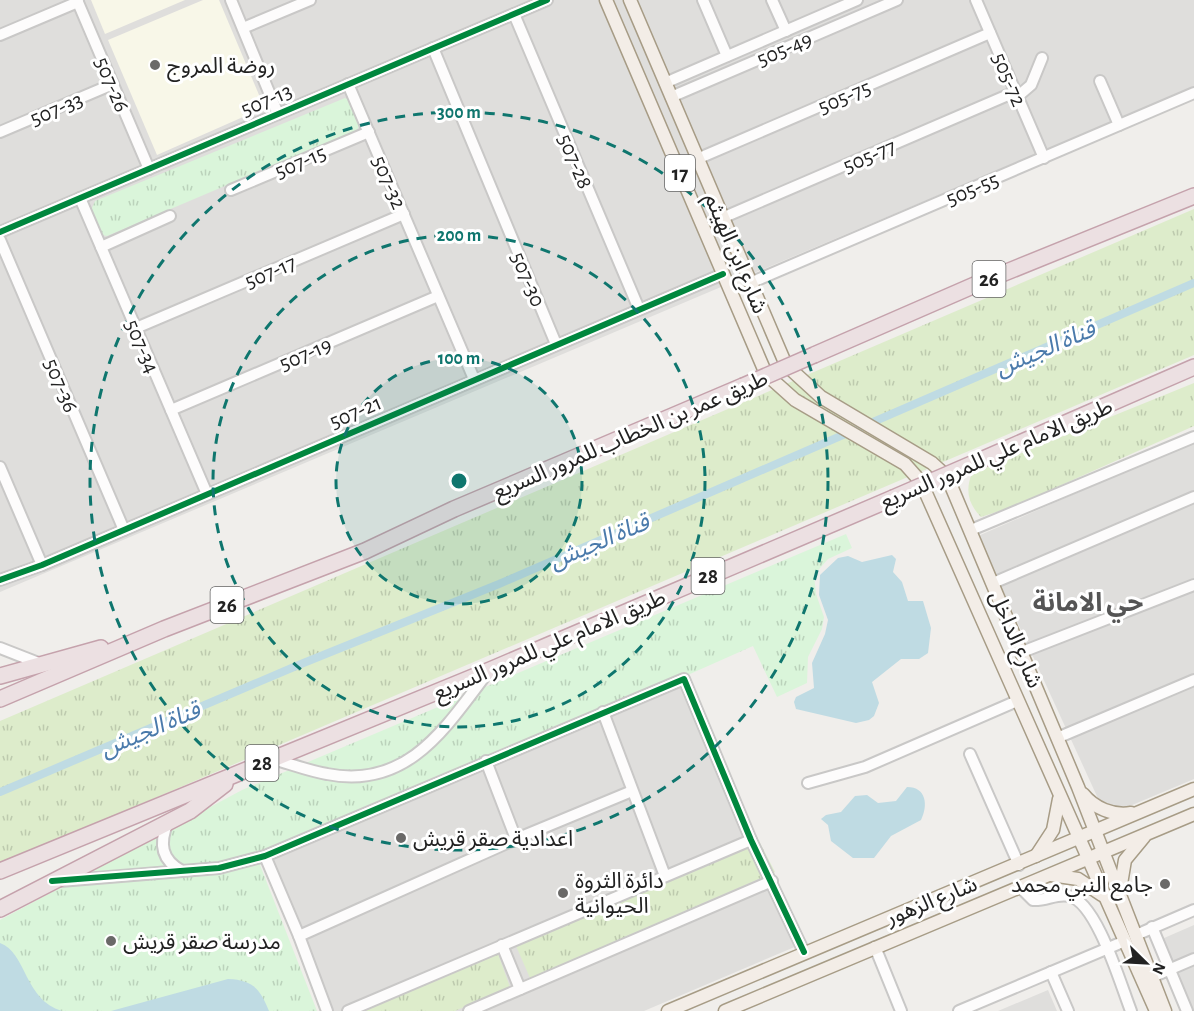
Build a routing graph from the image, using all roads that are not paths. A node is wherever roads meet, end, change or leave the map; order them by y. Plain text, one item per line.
1 (231, 0) edge
2 (309, 0) edge
3 (547, 0) edge
4 (606, 0) edge
5 (630, 0) edge
6 (703, 0) edge
7 (772, 0) edge
8 (858, 0) edge
9 (897, 0) edge
10 (976, 0) edge
11 (78, 1) edge
12 (844, 3) edge
13 (514, 14) junction
14 (243, 28) junction
15 (786, 31) junction
16 (990, 33) junction
17 (0, 35) edge
18 (433, 48) junction
19 (727, 56) junction
20 (1042, 58) dead end
21 (1100, 81) dead end
22 (665, 83) junction
23 (113, 84) junction
24 (348, 84) junction
25 (1194, 93) edge
26 (1016, 95) junction
27 (671, 97) junction
28 (278, 114) junction
29 (1119, 125) junction
30 (0, 132) edge
31 (369, 132) junction
32 (1044, 158) junction
33 (697, 159) junction
34 (149, 169) junction
35 (231, 190) dead end
36 (1194, 196) edge
37 (80, 198) junction
38 (404, 214) junction
39 (170, 216) dead end
40 (722, 218) junction
41 (0, 232) edge
42 (730, 236) junction
43 (0, 240) edge
44 (711, 244) junction
45 (101, 247) junction
46 (723, 274) junction
47 (750, 283) junction
48 (438, 296) junction
49 (639, 309) junction
50 (136, 328) junction
51 (775, 340) joint
52 (556, 344) junction
53 (754, 347) joint
54 (1194, 367) edge
55 (474, 379) junction
56 (171, 410) junction
57 (1194, 437) edge
58 (0, 466) edge
59 (207, 494) junction
60 (1194, 497) edge
61 (124, 530) junction
62 (970, 530) junction
63 (42, 565) junction
64 (0, 580) edge
65 (993, 583) junction
66 (1194, 585) edge
67 (164, 629) junction
68 (0, 648) edge
69 (1023, 652) junction
70 (41, 665) junction
71 (490, 670) junction
72 (0, 676) edge
73 (1194, 680) edge
74 (0, 699) edge
75 (1017, 701) junction
76 (603, 712) junction
77 (1057, 738) junction
78 (970, 754) dead end
79 (273, 759) junction
80 (1066, 760) junction
81 (486, 761) junction
82 (1047, 769) junction
83 (240, 772) junction
84 (808, 783) dead end
85 (1078, 787) junction
86 (1194, 789) edge
87 (632, 791) junction
88 (1059, 795) junction
89 (1141, 812) junction
90 (1194, 814) edge
91 (168, 822) junction
92 (1096, 832) junction
93 (1150, 832) junction
94 (516, 839) junction
95 (1079, 839) junction
96 (751, 840) junction
97 (1103, 851) junction
98 (265, 856) junction
99 (1087, 858) junction
100 (1033, 859) junction
101 (1018, 865) junction
102 (0, 871) edge
103 (183, 871) junction
104 (665, 876) junction
105 (1041, 877) junction
106 (772, 881) junction
107 (52, 882) junction
108 (1019, 886) junction
109 (1121, 897) junction
110 (1108, 903) junction
111 (0, 909) edge
112 (1194, 910) edge
113 (1152, 927) junction
114 (299, 936) junction
115 (1130, 938) junction
116 (502, 945) junction
117 (874, 947) junction
118 (1107, 949) junction
119 (804, 952) junction
120 (1194, 959) edge
121 (1170, 969) junction
122 (1051, 972) junction
123 (1152, 977) junction
124 (520, 989) junction
125 (1194, 996) edge
126 (1157, 1007) edge
127 (1182, 1008) edge
128 (327, 1011) edge
129 (348, 1011) edge
130 (469, 1011) edge
131 (668, 1011) edge
132 (724, 1011) edge
133 (902, 1011) edge
134 (959, 1011) edge
135 (1068, 1011) edge
136 (1131, 1011) edge

1 - 14 street
2 - 14 street
3 - 13 street, 507-13
4 - 44 main road, شارع ابن الهيثم / 17
5 - 22 main road, شارع ابن الهيثم / 17
6 - 19 street
7 - 15 street
8 - 12 street, 505-49
9 - 27 street, 505-49
10 - 16 street, 505-72
11 - 17 street
11 - 23 street, 507-26
12 - 15 street, 505-49
13 - 18 street, 507-13
13 - 49 street, 507-28
14 - 28 street
15 - 19 street, 505-49
16 - 26 street, 505-72
16 - 33 street, 505-75
18 - 24 street, 507-13
18 - 52 street, 507-30
19 - 22 street, 505-49
20 - 26 street
21 - 29 street
22 - 27 main road, شارع ابن الهيثم / 17
23 - 30 street, 507-33
23 - 34 street, 507-26
24 - 28 street, 507-13
24 - 31 street, 507-32
25 - 29 street, 505-55
26 - 32 street, 505-72
26 - 40 street, 505-77
27 - 33 main road, شارع ابن الهيثم / 17
28 - 34 street, 507-13
29 - 32 street, 505-55
31 - 35 street, 507-15
31 - 38 street, 507-32
32 - 47 street, 505-55
33 - 40 main road, شارع ابن الهيثم / 17
34 - 37 street, 507-13
36 - 67 highway, طريق عمر بن الخطاب للمرور السريع / 26, bridge
37 - 41 street, 507-13
37 - 45 street, 507-34
38 - 48 street, 507-32
38 - 50 street, 507-17
39 - 45 street
40 - 42 main road, شارع ابن الهيثم / 17
42 - 44 main road
42 - 47 main road, شارع ابن الهيثم / 17
43 - 61 street, 507-36
44 - 46 main road, شارع ابن الهيثم / 17
45 - 50 street, 507-34
46 - 49 street, 507-21
46 - 53 main road, شارع ابن الهيثم / 17
47 - 51 main road, شارع ابن الهيثم / 17
48 - 55 street, 507-32
48 - 56 street, 507-19
49 - 52 street, 507-21
50 - 56 street, 507-34
51 - 62 main road, شارع الداخل / 17, bridge
52 - 55 street, 507-21
53 - 75 main road, شارع الداخل / 17, bridge
54 - 71 highway, طريق الامام علي للمرور السريع / 28, bridge
55 - 59 street, 507-21
56 - 59 street, 507-34
57 - 62 street
58 - 63 street
59 - 61 street, 507-21
60 - 65 street
61 - 63 street, 507-21
62 - 65 main road, شارع الداخل
63 - 64 street, 507-21
65 - 69 main road, شارع الداخل
66 - 69 street
67 - 70 highway
67 - 74 highway, طريق عمر بن الخطاب للمرور السريع / 26
68 - 70 street
69 - 77 main road, شارع الداخل
70 - 72 highway
71 - 79 highway, طريق الامام علي للمرور السريع / 28
71 - 79 street
73 - 77 street
75 - 82 main road, شارع الداخل
75 - 84 street
76 - 81 street
76 - 87 street
76 - 96 street
77 - 80 main road, شارع الداخل
78 - 101 street
79 - 83 highway, طريق الامام علي للمرور السريع / 28
80 - 82 main road
80 - 85 main road, شارع الداخل
81 - 94 street
81 - 98 street
82 - 88 main road, شارع الداخل
83 - 91 highway
83 - 102 highway, طريق الامام علي للمرور السريع / 28
85 - 89 main road
85 - 92 main road, شارع الداخل
86 - 89 main road, شارع الزهور
87 - 94 street
87 - 104 street
88 - 95 main road, شارع الداخل
88 - 100 main road
89 - 92 main road, شارع الزهور
90 - 93 main road, شارع الزهور
91 - 103 street
91 - 107 highway
92 - 95 main road, شارع الزهور
92 - 97 main road, شارع الداخل
93 - 97 main road, شارع الزهور
93 - 109 main road
94 - 114 street
95 - 99 main road, شارع الداخل
95 - 100 main road, شارع الزهور
96 - 104 street
96 - 106 street
97 - 99 main road, شارع الزهور
97 - 109 main road, شارع الداخل
98 - 103 street
98 - 114 street
99 - 105 main road, شارع الزهور
99 - 110 main road, شارع الداخل
100 - 101 main road, شارع الزهور
101 - 119 main road, شارع الزهور
103 - 107 street
104 - 116 street
105 - 108 main road, شارع الزهور
105 - 110 main road
106 - 119 street
106 - 124 street
107 - 111 highway
108 - 117 main road, شارع الزهور
108 - 118 street
109 - 115 main road, شارع الداخل
110 - 115 main road, شارع الداخل
112 - 113 street
113 - 115 street
113 - 121 street
114 - 128 street
115 - 118 street
115 - 123 main road, شارع الداخل
115 - 126 main road, شارع الداخل
116 - 124 street
116 - 129 street
117 - 132 main road, شارع الزهور
117 - 133 street
118 - 122 street
118 - 136 street
119 - 131 main road, شارع الزهور
120 - 121 street
121 - 123 street
121 - 127 street
122 - 134 street
122 - 135 street
123 - 126 main road, شارع الداخل
124 - 130 street
125 - 127 street
126 - 127 main road

